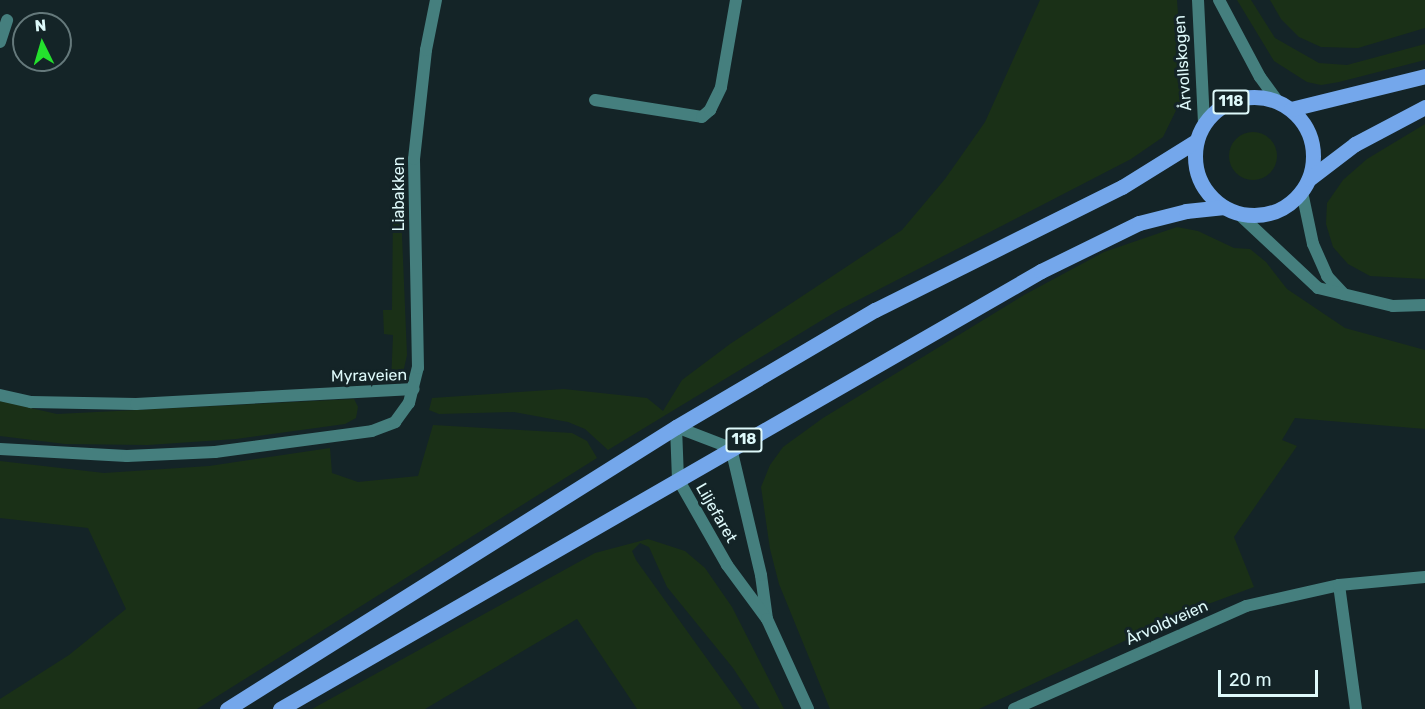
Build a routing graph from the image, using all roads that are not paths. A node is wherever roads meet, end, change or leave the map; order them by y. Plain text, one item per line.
1 (436, 0) edge
2 (736, 0) edge
3 (1198, 0) edge
4 (1220, 0) edge
5 (7, 20) dead end
6 (0, 42) edge
7 (1425, 76) edge
8 (595, 100) dead end
9 (1284, 105) junction
10 (1425, 107) edge
11 (1204, 124) junction
12 (1196, 141) junction
13 (1306, 186) junction
14 (1222, 207) junction
15 (1240, 214) junction
16 (1345, 295) junction
17 (1425, 305) edge
18 (414, 389) junction
19 (0, 395) edge
20 (676, 427) junction
21 (731, 448) junction
22 (0, 449) edge
23 (678, 479) junction
24 (1425, 577) edge
25 (1339, 585) junction
26 (767, 619) junction
27 (227, 709) edge
28 (280, 709) edge
29 (808, 709) edge
30 (1014, 709) edge
31 (1357, 709) edge

1 - 18 street, Liabakken
2 - 8 street
3 - 11 street, Årvollskogen
4 - 9 street
5 - 6 street
7 - 9 main road, 118
9 - 11 main road, 118
9 - 13 main road
10 - 13 main road, 118
11 - 12 main road, 118
12 - 14 main road, 118
12 - 20 main road
13 - 15 main road, 118
13 - 16 street
14 - 15 main road, 118
14 - 21 main road, 118
15 - 16 street
16 - 17 street
18 - 19 street, Myraveien
18 - 22 street, Myraveien
20 - 21 street
20 - 23 street, Liljefaret
20 - 27 main road
21 - 23 main road, 118
21 - 26 street, Liljefaret
23 - 26 street, Liljefaret
23 - 28 main road, 118
24 - 25 street, Årvoldveien
25 - 30 street, Årvoldveien
25 - 31 street
26 - 29 street, Liljefaret

